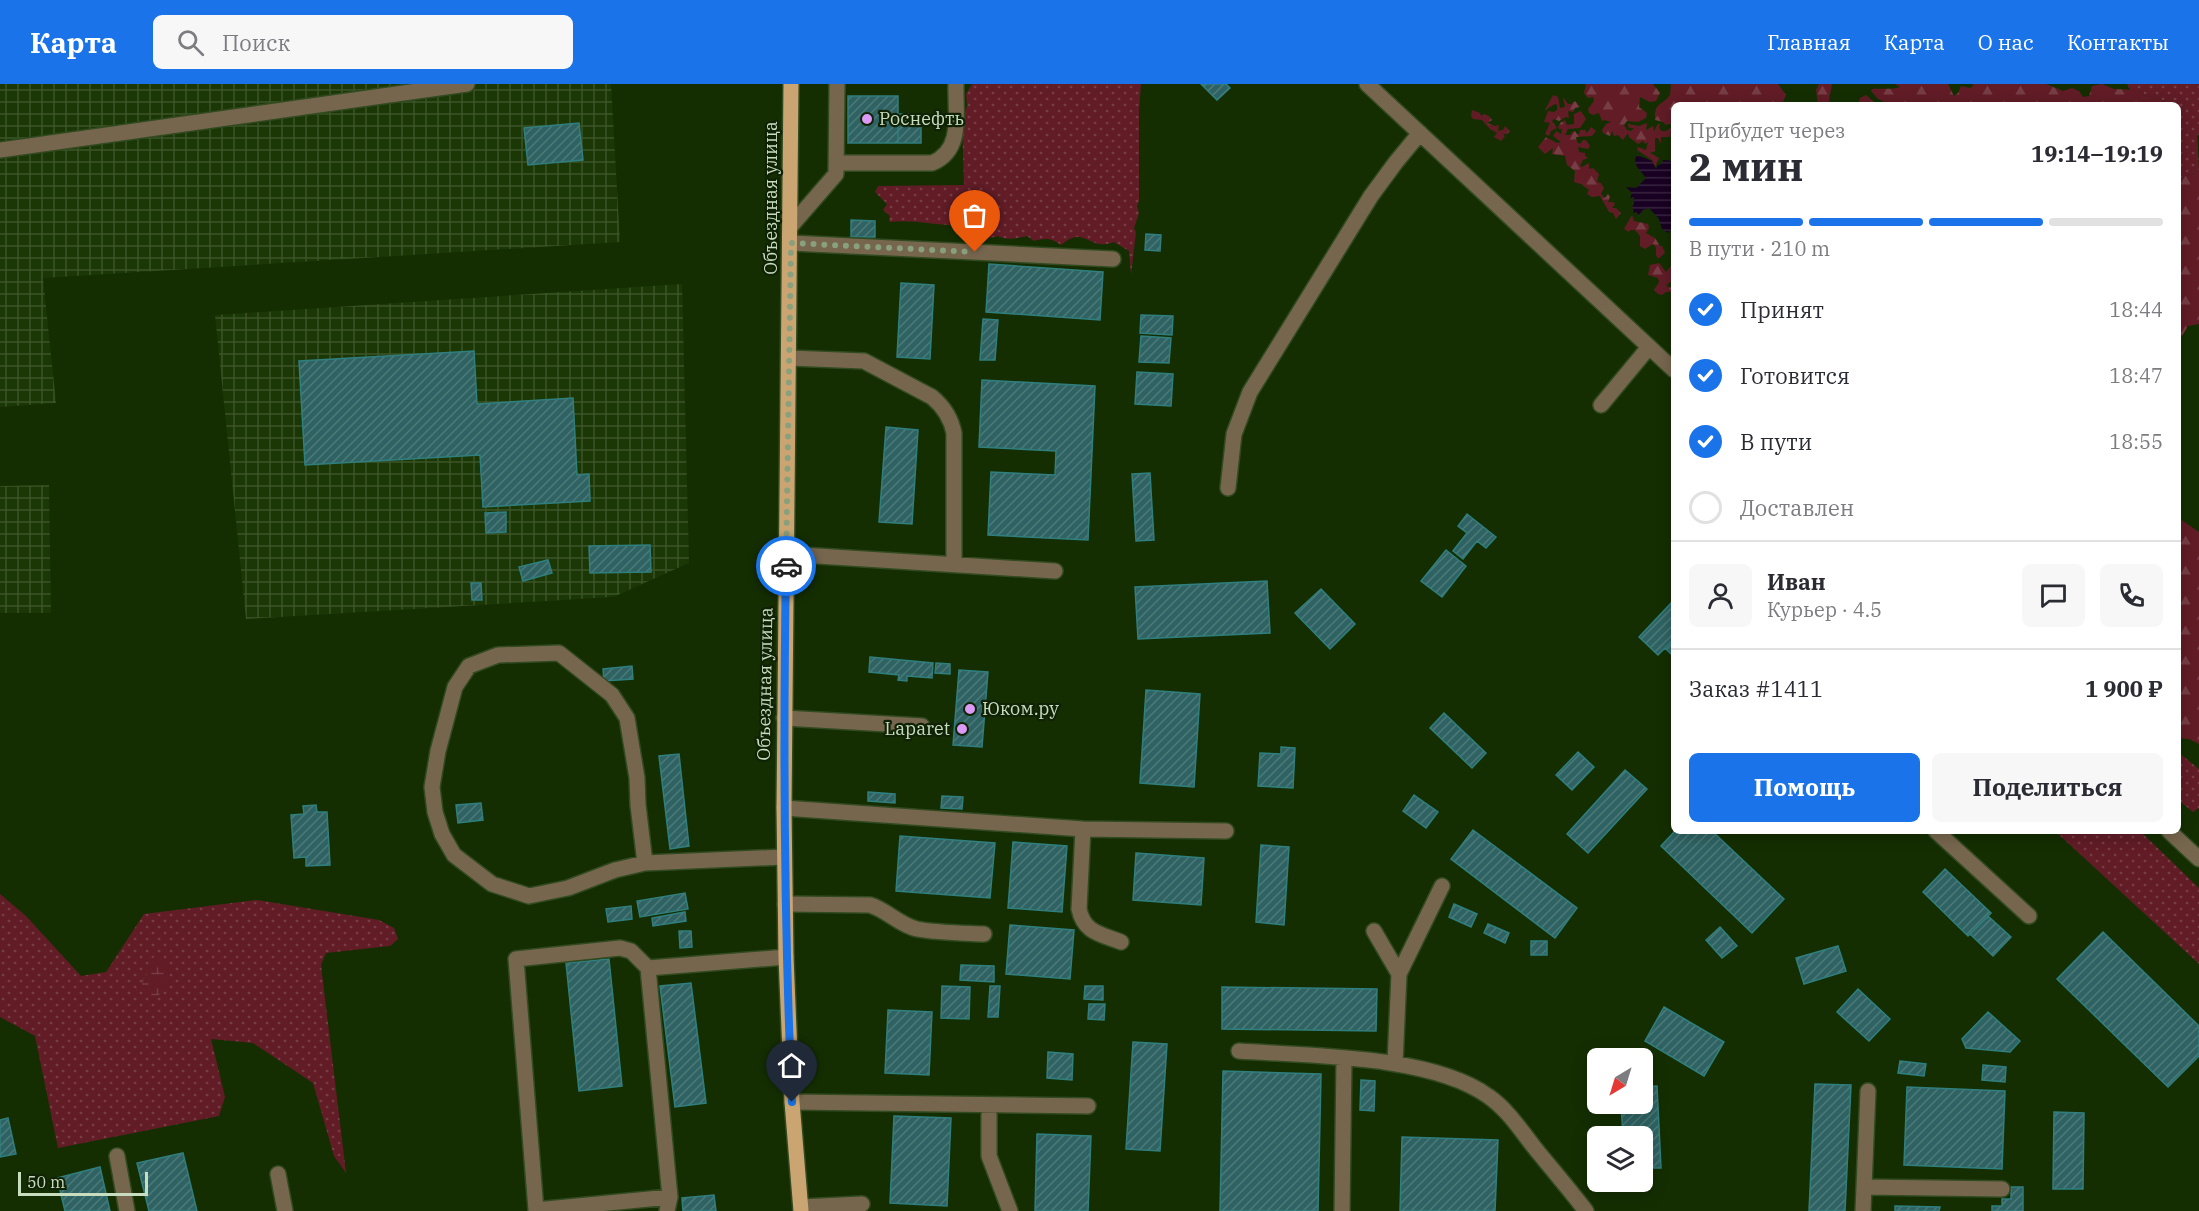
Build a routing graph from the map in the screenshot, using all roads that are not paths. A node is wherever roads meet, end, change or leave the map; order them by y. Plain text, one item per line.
1 (467, 84) edge
2 (791, 84) edge
3 (837, 84) edge
4 (956, 84) edge
5 (1367, 84) edge
6 (1420, 133) junction
7 (0, 150) edge
8 (837, 163) junction
9 (790, 227) junction
10 (791, 243) junction
11 (1113, 259) dead end
12 (1649, 347) junction
13 (789, 358) junction
14 (1671, 367) edge
15 (1601, 405) dead end
16 (1228, 488) dead end
17 (786, 554) junction
18 (954, 565) junction
19 (1055, 571) dead end
20 (784, 718) junction
21 (922, 726) dead end
22 (784, 808) junction
23 (1083, 829) junction
24 (1226, 831) dead end
25 (1939, 834) edge
26 (2172, 834) edge
27 (784, 857) junction
28 (2199, 859) edge
29 (645, 863) junction
30 (1442, 886) dead end
31 (785, 904) junction
32 (2030, 916) dead end
33 (1374, 931) dead end
34 (984, 934) dead end
35 (1121, 942) dead end
36 (786, 957) junction
37 (648, 968) junction
38 (1399, 974) junction
39 (1239, 1051) dead end
40 (1344, 1059) junction
41 (1395, 1064) junction
42 (1868, 1092) dead end
43 (792, 1102) junction
44 (989, 1105) junction
45 (1088, 1106) dead end
46 (117, 1156) dead end
47 (278, 1174) dead end
48 (1864, 1186) junction
49 (2002, 1189) dead end
50 (863, 1203) edge
51 (668, 1204) edge
52 (649, 1205) edge
53 (801, 1209) edge
54 (536, 1210) edge
55 (127, 1211) edge
56 (285, 1211) edge
57 (1010, 1211) edge
58 (1342, 1211) edge
59 (1586, 1211) edge
60 (1863, 1211) edge

1 - 7 street
2 - 9 main road, Объездная улица
3 - 8 street
4 - 8 street
5 - 6 street
6 - 12 street
6 - 16 street
8 - 9 street
9 - 10 main road, Объездная улица
10 - 11 street
10 - 13 main road, Объездная улица
12 - 14 street
12 - 15 street
13 - 17 main road, Объездная улица
13 - 18 street
17 - 18 street
17 - 20 main road, Объездная улица
18 - 19 street
20 - 21 street
20 - 22 main road, Объездная улица
22 - 23 street
22 - 27 main road, Объездная улица
23 - 24 street
23 - 35 street
25 - 32 street
26 - 28 street
27 - 29 street
27 - 31 main road, Объездная улица
29 - 29 street
30 - 38 street
31 - 34 street
31 - 36 main road, Объездная улица
33 - 38 street
36 - 37 street
36 - 43 main road, Объездная улица
37 - 51 street
37 - 54 street
38 - 41 street
39 - 40 street
40 - 41 street
40 - 58 street
41 - 59 street
42 - 48 street
43 - 44 street
43 - 53 main road, Объездная улица
44 - 45 street
44 - 57 street
46 - 55 street
47 - 56 street
48 - 49 street
48 - 60 street
50 - 53 street
51 - 52 street
52 - 54 street

